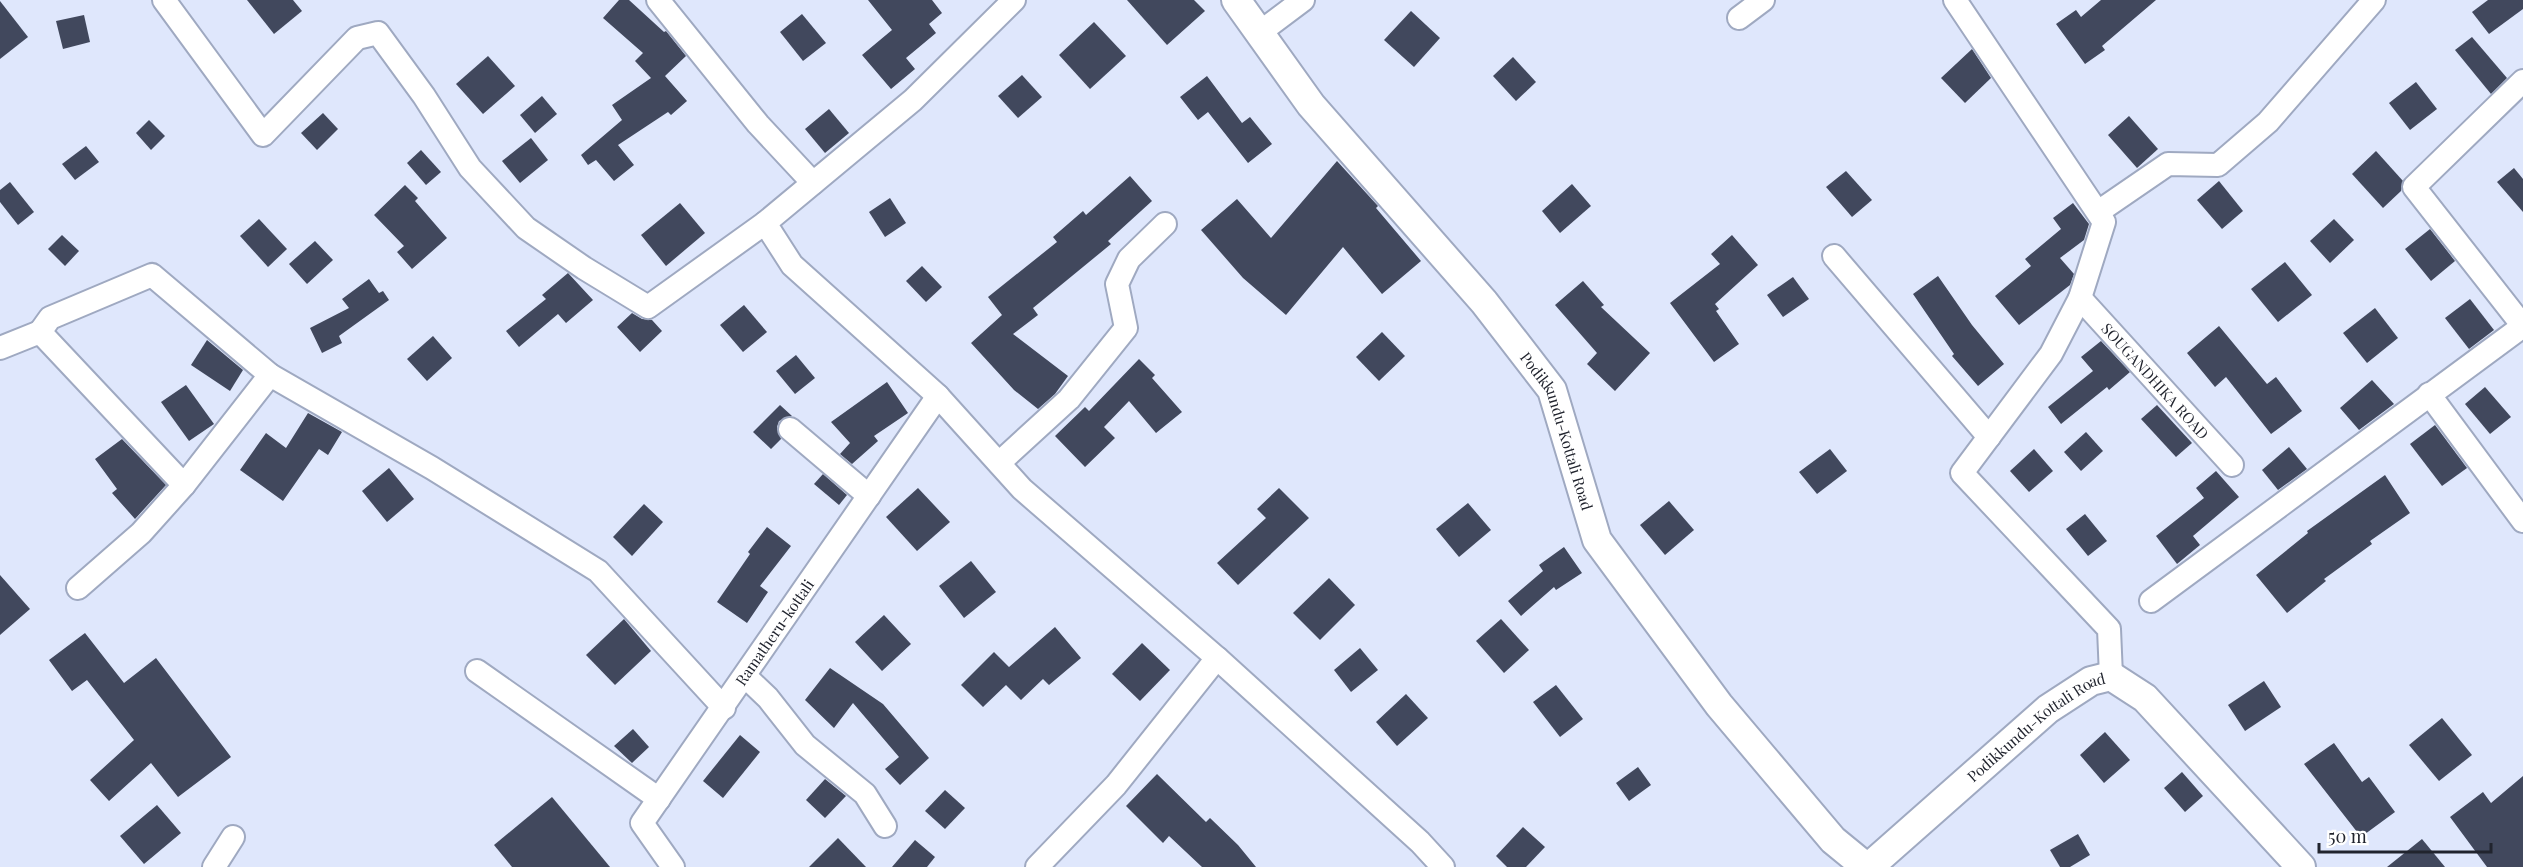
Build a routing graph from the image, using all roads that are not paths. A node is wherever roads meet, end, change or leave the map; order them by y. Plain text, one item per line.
1 (164, 0) edge
2 (658, 0) edge
3 (1014, 0) edge
4 (1236, 0) edge
5 (1303, 0) edge
6 (1763, 0) edge
7 (1955, 0) edge
8 (2374, 0) edge
9 (1739, 18) dead end
10 (1259, 33) junction
11 (2523, 81) edge
12 (813, 183) junction
13 (2098, 212) junction
14 (765, 223) junction
15 (1165, 224) dead end
16 (1834, 256) dead end
17 (2080, 298) junction
18 (2523, 326) edge
19 (40, 332) junction
20 (0, 348) edge
21 (270, 375) junction
22 (2429, 394) junction
23 (938, 396) junction
24 (790, 429) dead end
25 (1989, 437) junction
26 (999, 463) junction
27 (2232, 465) dead end
28 (184, 485) junction
29 (869, 496) junction
30 (2523, 521) edge
31 (78, 588) dead end
32 (2151, 601) dead end
33 (1217, 658) junction
34 (477, 671) dead end
35 (746, 676) junction
36 (2111, 676) junction
37 (724, 708) junction
38 (659, 799) junction
39 (885, 826) dead end
40 (233, 837) dead end
41 (214, 867) edge
42 (673, 867) edge
43 (1037, 867) edge
44 (1443, 867) edge
45 (1868, 867) edge
46 (2301, 867) edge

1 - 14 street
2 - 12 street
3 - 12 street
4 - 10 main road, Podikkundu-Kottali Road
5 - 10 street
6 - 9 street
7 - 13 street
8 - 13 street
10 - 45 main road, Podikkundu-Kottali Road
11 - 18 street
12 - 14 street
13 - 17 street
14 - 23 street
15 - 26 street
16 - 25 street
17 - 25 street
17 - 27 street, SOUGANDHIKA ROAD
18 - 22 street
19 - 20 street
19 - 21 street
19 - 28 street
21 - 28 street
21 - 37 street
22 - 30 street
22 - 32 street
23 - 26 street
23 - 29 street, Ramatheru-kottali
24 - 29 street
25 - 36 street
26 - 33 street
28 - 31 street
29 - 35 street, Ramatheru-kottali
33 - 43 street
33 - 44 street
34 - 38 street
35 - 37 street, Ramatheru-kottali
35 - 39 street
36 - 45 main road, Podikkundu-Kottali Road
36 - 46 main road, Podikkundu-Kottali Road
37 - 38 street, Ramatheru-kottali
38 - 42 street, Ramatheru-kottali
40 - 41 street

